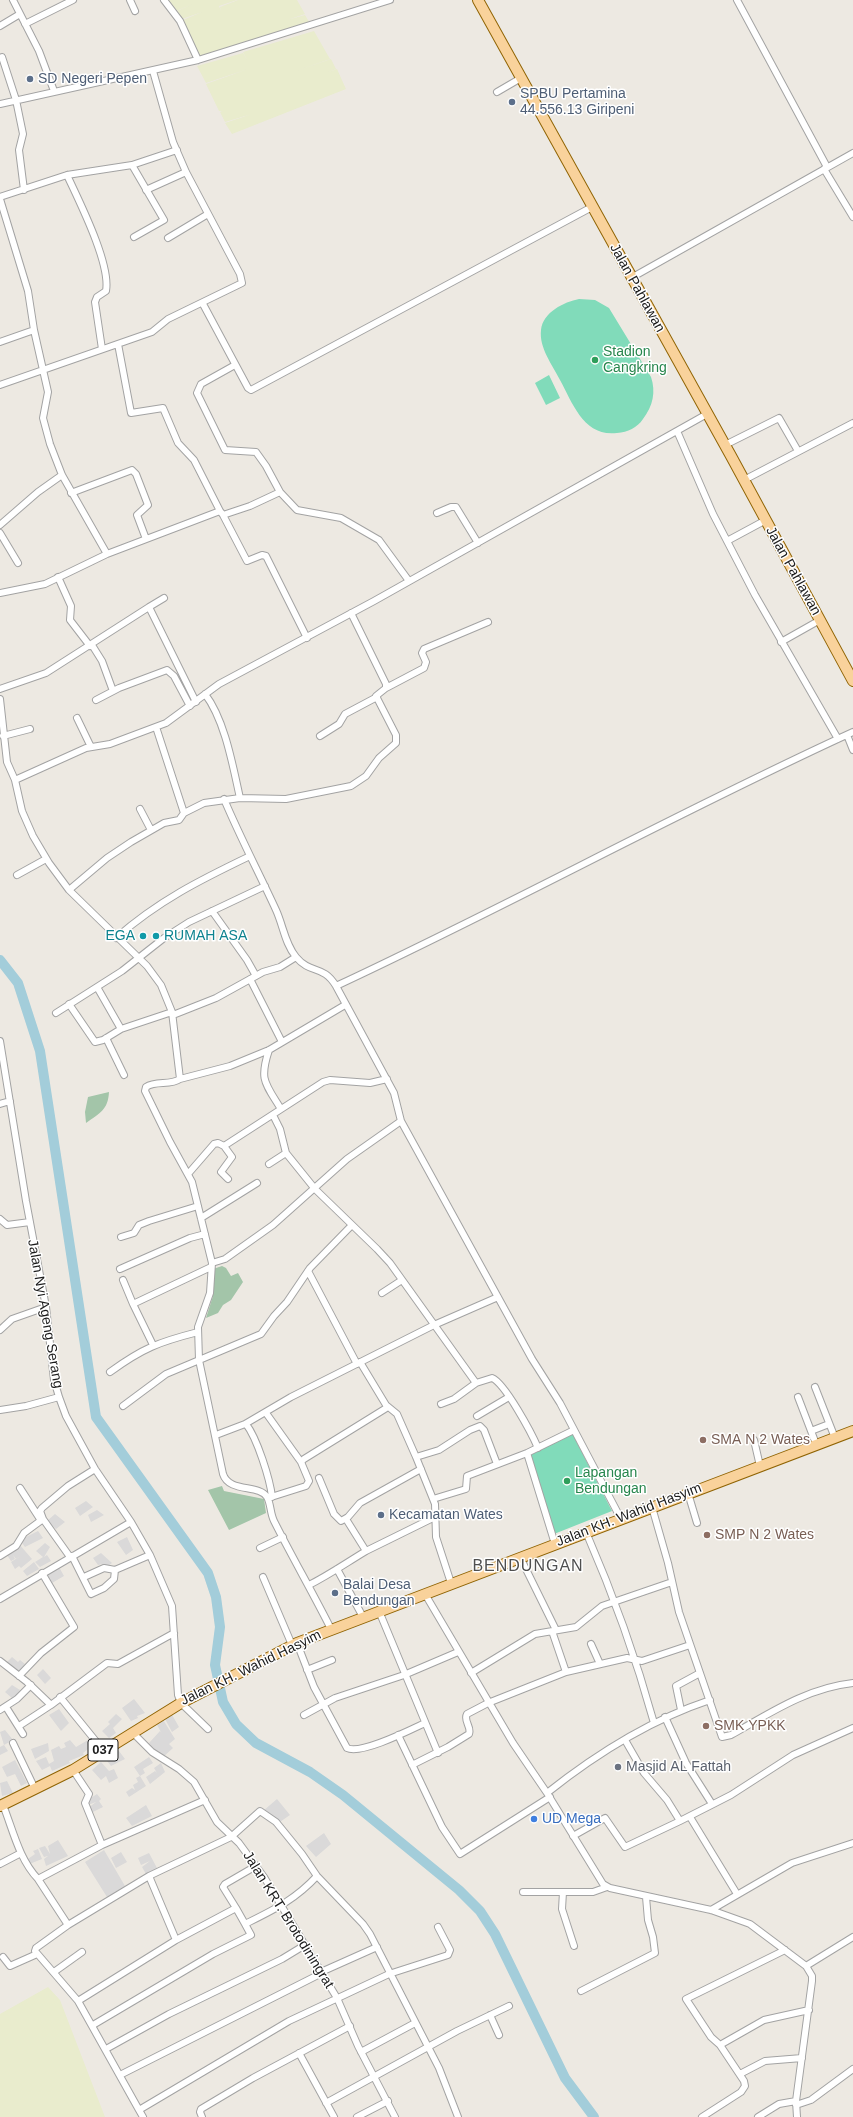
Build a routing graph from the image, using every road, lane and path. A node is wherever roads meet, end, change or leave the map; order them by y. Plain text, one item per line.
1 (13, 0) edge
2 (72, 0) edge
3 (130, 0) edge
4 (164, 0) edge
5 (390, 0) edge
6 (478, 0) edge
7 (737, 0) edge
8 (134, 11) dead end
9 (20, 14) junction
10 (25, 24) junction
11 (0, 26) edge
12 (2, 57) dead end
13 (198, 60) junction
14 (153, 70) junction
15 (521, 78) junction
16 (54, 91) junction
17 (497, 92) dead end
18 (16, 100) junction
19 (0, 104) edge
20 (177, 150) junction
21 (853, 153) edge
22 (132, 165) junction
23 (826, 168) junction
24 (186, 172) junction
25 (68, 175) junction
26 (24, 190) junction
27 (146, 190) junction
28 (0, 198) edge
29 (592, 207) junction
30 (208, 214) junction
31 (853, 217) edge
32 (134, 237) dead end
33 (168, 238) dead end
34 (631, 278) junction
35 (203, 304) junction
36 (34, 330) junction
37 (0, 342) edge
38 (118, 344) junction
39 (102, 349) junction
40 (235, 366) junction
41 (42, 369) junction
42 (0, 385) edge
43 (707, 414) junction
44 (853, 423) edge
45 (677, 431) junction
46 (725, 445) junction
47 (798, 451) junction
48 (62, 475) junction
49 (744, 480) junction
50 (280, 492) junction
51 (71, 493) junction
52 (221, 513) junction
53 (437, 513) dead end
54 (766, 520) junction
55 (0, 525) edge
56 (0, 533) edge
57 (146, 539) junction
58 (727, 541) junction
59 (478, 543) junction
60 (107, 554) junction
61 (18, 563) dead end
62 (58, 577) junction
63 (409, 581) junction
64 (0, 593) edge
65 (164, 598) dead end
66 (149, 607) junction
67 (351, 613) junction
68 (820, 620) junction
69 (488, 622) dead end
70 (307, 638) junction
71 (782, 642) junction
72 (91, 645) junction
73 (853, 681) edge
74 (0, 688) edge
75 (386, 688) junction
76 (113, 691) junction
77 (205, 694) junction
78 (377, 697) junction
79 (0, 699) edge
80 (96, 700) dead end
81 (196, 702) junction
82 (190, 706) junction
83 (77, 718) dead end
84 (156, 727) junction
85 (30, 729) dead end
86 (850, 733) edge
87 (3, 736) junction
88 (320, 736) dead end
89 (838, 739) junction
90 (92, 747) junction
91 (853, 750) edge
92 (15, 780) junction
93 (240, 798) junction
94 (224, 799) junction
95 (140, 809) dead end
96 (184, 813) junction
97 (151, 830) junction
98 (250, 856) junction
99 (46, 859) junction
100 (17, 875) dead end
101 (265, 886) junction
102 (69, 890) junction
103 (212, 911) junction
104 (116, 938) junction
105 (296, 957) junction
106 (139, 959) junction
107 (256, 976) junction
108 (250, 979) junction
109 (336, 986) junction
110 (97, 987) junction
111 (69, 1004) junction
112 (345, 1005) junction
113 (56, 1013) dead end
114 (173, 1014) junction
115 (121, 1029) junction
116 (106, 1038) junction
117 (0, 1041) edge
118 (282, 1042) junction
119 (269, 1050) junction
120 (124, 1075) dead end
121 (180, 1078) junction
122 (387, 1079) junction
123 (10, 1101) junction
124 (0, 1104) edge
125 (281, 1109) junction
126 (273, 1115) junction
127 (401, 1121) junction
128 (224, 1146) junction
129 (286, 1153) junction
130 (269, 1164) dead end
131 (188, 1174) junction
132 (228, 1179) dead end
133 (257, 1183) dead end
134 (315, 1189) junction
135 (198, 1206) junction
136 (201, 1218) junction
137 (0, 1219) edge
138 (30, 1222) junction
139 (352, 1225) junction
140 (205, 1234) junction
141 (121, 1238) dead end
142 (212, 1265) junction
143 (120, 1269) dead end
144 (308, 1271) junction
145 (123, 1280) dead end
146 (402, 1280) junction
147 (382, 1293) dead end
148 (498, 1297) junction
149 (133, 1304) junction
150 (46, 1307) junction
151 (434, 1325) junction
152 (0, 1330) edge
153 (198, 1332) junction
154 (153, 1345) junction
155 (199, 1360) junction
156 (359, 1363) junction
157 (110, 1372) dead end
158 (476, 1383) junction
159 (814, 1387) dead end
160 (59, 1397) junction
161 (509, 1397) junction
162 (798, 1397) dead end
163 (442, 1404) dead end
164 (124, 1406) dead end
165 (388, 1407) junction
166 (0, 1410) edge
167 (266, 1413) junction
168 (478, 1416) dead end
169 (246, 1424) junction
170 (829, 1424) junction
171 (574, 1430) junction
172 (811, 1431) junction
173 (853, 1431) edge
174 (216, 1435) junction
175 (835, 1438) junction
176 (754, 1440) dead end
177 (816, 1444) junction
178 (538, 1448) junction
179 (527, 1453) junction
180 (416, 1456) junction
181 (301, 1462) junction
182 (497, 1464) junction
183 (760, 1466) junction
184 (95, 1469) junction
185 (421, 1469) junction
186 (319, 1478) dead end
187 (20, 1488) dead end
188 (688, 1493) junction
189 (270, 1498) junction
190 (433, 1499) junction
191 (652, 1507) junction
192 (435, 1517) junction
193 (346, 1519) junction
194 (620, 1519) junction
195 (42, 1520) junction
196 (131, 1522) junction
197 (697, 1523) dead end
198 (586, 1532) junction
199 (283, 1537) junction
200 (556, 1544) junction
201 (260, 1548) dead end
202 (366, 1551) junction
203 (150, 1555) junction
204 (0, 1556) edge
205 (71, 1557) junction
206 (520, 1557) junction
207 (337, 1569) junction
208 (115, 1570) junction
209 (42, 1573) junction
210 (84, 1577) junction
211 (263, 1577) dead end
212 (672, 1582) junction
213 (451, 1583) junction
214 (309, 1585) junction
215 (425, 1594) junction
216 (0, 1599) edge
217 (613, 1601) junction
218 (379, 1611) junction
219 (363, 1617) junction
220 (331, 1629) junction
221 (554, 1631) junction
222 (174, 1633) junction
223 (294, 1644) junction
224 (590, 1644) dead end
225 (690, 1645) junction
226 (458, 1652) junction
227 (332, 1660) dead end
228 (635, 1660) junction
229 (0, 1662) edge
230 (600, 1664) junction
231 (307, 1670) junction
232 (566, 1672) junction
233 (471, 1673) junction
234 (700, 1673) junction
235 (404, 1675) junction
236 (19, 1676) junction
237 (853, 1683) edge
238 (31, 1685) junction
239 (60, 1697) junction
240 (710, 1700) junction
241 (181, 1702) junction
242 (488, 1703) junction
243 (323, 1704) junction
244 (51, 1705) junction
245 (3, 1708) edge
246 (681, 1710) junction
247 (304, 1715) dead end
248 (665, 1717) junction
249 (425, 1723) junction
250 (654, 1723) junction
251 (19, 1726) junction
252 (853, 1728) edge
253 (208, 1729) dead end
254 (132, 1732) junction
255 (23, 1734) dead end
256 (398, 1735) junction
257 (625, 1740) junction
258 (13, 1743) dead end
259 (103, 1750) junction
260 (438, 1753) junction
261 (412, 1765) junction
262 (73, 1770) junction
263 (35, 1789) junction
264 (548, 1795) junction
265 (205, 1800) junction
266 (712, 1804) junction
267 (2, 1805) edge
268 (690, 1817) junction
269 (680, 1821) junction
270 (573, 1836) junction
271 (231, 1837) junction
272 (853, 1843) edge
273 (102, 1845) junction
274 (21, 1853) junction
275 (0, 1864) edge
276 (256, 1866) junction
277 (149, 1876) junction
278 (316, 1876) junction
279 (38, 1879) junction
280 (607, 1887) junction
281 (523, 1892) dead end
282 (563, 1892) junction
283 (737, 1894) junction
284 (646, 1897) junction
285 (281, 1906) junction
286 (236, 1908) junction
287 (711, 1910) junction
288 (245, 1924) junction
289 (68, 1925) junction
290 (438, 1927) dead end
291 (853, 1938) edge
292 (176, 1940) junction
293 (305, 1945) junction
294 (574, 1946) dead end
295 (377, 1947) junction
296 (785, 1950) junction
297 (82, 1952) dead end
298 (37, 1954) junction
299 (3, 1957) dead end
300 (806, 1966) junction
301 (54, 1972) junction
302 (322, 1972) junction
303 (389, 1974) junction
304 (581, 1991) dead end
305 (337, 1998) junction
306 (78, 2001) junction
307 (509, 2006) dead end
308 (809, 2010) junction
309 (490, 2015) junction
310 (414, 2024) junction
311 (93, 2025) junction
312 (350, 2026) junction
313 (500, 2035) dead end
314 (720, 2046) junction
315 (427, 2047) junction
316 (106, 2049) junction
317 (361, 2052) junction
318 (299, 2053) junction
319 (802, 2058) junction
320 (853, 2069) edge
321 (740, 2074) junction
322 (120, 2075) junction
323 (374, 2076) junction
324 (388, 2101) junction
325 (326, 2103) junction
326 (796, 2103) junction
327 (139, 2110) junction
328 (143, 2117) edge
329 (202, 2117) edge
330 (333, 2117) edge
331 (357, 2117) edge
332 (395, 2117) edge
333 (458, 2117) edge
334 (702, 2117) edge
335 (758, 2117) edge
336 (797, 2117) edge

1 - 9 street
2 - 10 street
3 - 8 street
4 - 13 street
5 - 13 street
6 - 15 main road, Jalan Pahlawan
7 - 23 street
9 - 10 street
9 - 11 street
10 - 16 street
12 - 18 street
13 - 14 street
14 - 16 street
14 - 20 street
15 - 17 street
15 - 29 main road, Jalan Pahlawan
16 - 18 street
18 - 19 street
18 - 26 street
20 - 22 street
20 - 24 street
21 - 23 street
22 - 25 street
22 - 27 street
23 - 31 street
23 - 34 street
24 - 27 street
24 - 30 street
25 - 26 street
25 - 39 street
26 - 28 street
27 - 32 street
28 - 36 street
29 - 34 main road, Jalan Pahlawan
29 - 40 street
30 - 33 street
30 - 35 street
34 - 43 main road, Jalan Pahlawan
35 - 38 street
35 - 40 street
36 - 37 street
36 - 41 street
38 - 39 street
38 - 52 street
39 - 41 street
40 - 50 street
41 - 42 street
41 - 48 street
43 - 45 street
43 - 46 main road, Jalan Pahlawan
44 - 47 street
45 - 58 street
45 - 59 street
46 - 47 street
46 - 49 main road, Jalan Pahlawan
47 - 49 street
48 - 51 street
48 - 55 street
49 - 54 main road, Jalan Pahlawan
50 - 52 street
50 - 63 street
51 - 57 street
51 - 60 street
52 - 57 street
52 - 70 street
53 - 59 street
54 - 58 street
54 - 68 main road, Jalan Pahlawan
56 - 61 street
57 - 60 street
58 - 71 street
59 - 63 street
60 - 62 street
62 - 64 street
62 - 72 street
63 - 67 street
65 - 66 street
66 - 72 street
66 - 81 street
67 - 70 street
67 - 75 street
68 - 71 street
68 - 73 main road, Jalan Pahlawan
69 - 75 street
70 - 77 street
71 - 89 street
72 - 74 street
72 - 76 street
75 - 78 street
76 - 80 street
76 - 82 street
77 - 81 street
77 - 93 street
78 - 88 street
78 - 93 street
79 - 87 street
81 - 82 street
82 - 84 street
83 - 90 street
84 - 90 street
84 - 96 street
85 - 87 street
86 - 89 street
86 - 91 street
87 - 92 street
89 - 109 street
90 - 92 street
92 - 99 street
93 - 94 street
94 - 96 street
94 - 98 street
95 - 97 street
96 - 97 street
97 - 102 street
98 - 101 street
98 - 104 street
99 - 100 street
99 - 102 street
101 - 103 street
101 - 105 street
102 - 104 street
103 - 106 street
103 - 107 street
104 - 106 street
105 - 107 street
105 - 109 street
106 - 110 street
106 - 114 street
107 - 108 street
108 - 114 street
108 - 118 street
109 - 112 street
110 - 111 street
110 - 115 street
111 - 113 street
111 - 116 street
112 - 118 street
112 - 122 street
114 - 115 street
114 - 121 street
115 - 116 street
116 - 120 street
117 - 123 street, Jalan Nyi Ageng Serang
118 - 119 street
119 - 121 street
119 - 125 street
121 - 131 street
122 - 125 street
122 - 127 street
123 - 124 street
123 - 138 street, Jalan Nyi Ageng Serang
125 - 126 street
126 - 128 street
126 - 129 street
127 - 134 street
127 - 148 street
128 - 131 street
128 - 132 street
129 - 130 street
129 - 134 street
131 - 135 street
133 - 136 street
134 - 139 street
134 - 142 street
135 - 136 street
135 - 141 street
136 - 140 street
137 - 138 street
138 - 150 street, Jalan Nyi Ageng Serang
139 - 144 street
139 - 146 street
140 - 142 street
140 - 143 street
142 - 149 street
142 - 153 street
144 - 155 street
144 - 156 street
145 - 149 street
146 - 147 street
146 - 151 street
148 - 151 street
148 - 171 street
149 - 154 street
150 - 152 street
150 - 160 street, Jalan Nyi Ageng Serang
151 - 156 street
151 - 158 street
153 - 154 street
153 - 155 street
154 - 157 street
155 - 164 street
155 - 174 street
156 - 165 street
156 - 167 street
158 - 161 street
158 - 163 street
159 - 170 street
160 - 166 street
160 - 184 street, Jalan Nyi Ageng Serang
161 - 168 street
161 - 178 street
162 - 172 street
165 - 180 street
165 - 181 street
167 - 169 street
167 - 181 street
169 - 174 street
169 - 189 street
170 - 172 street
170 - 175 street
171 - 178 street
171 - 194 street
172 - 177 street
173 - 175 main road, Jalan KH. Wahid Hasyim / 037
174 - 189 street
175 - 177 main road, Jalan KH. Wahid Hasyim / 037
176 - 183 street
177 - 183 main road, Jalan KH. Wahid Hasyim / 037
178 - 179 street
179 - 182 street
179 - 200 street
180 - 182 street
180 - 185 street
181 - 189 street
182 - 190 street
183 - 188 main road, Jalan KH. Wahid Hasyim / 037
184 - 195 street
184 - 196 street, Jalan Nyi Ageng Serang
185 - 190 street
185 - 193 street
186 - 193 street
187 - 195 street
188 - 191 main road, Jalan KH. Wahid Hasyim / 037
188 - 197 street
189 - 199 street
190 - 192 street
191 - 194 main road, Jalan KH. Wahid Hasyim / 037
191 - 212 street
192 - 202 street
192 - 213 street
193 - 202 street
194 - 198 main road, Jalan KH. Wahid Hasyim / 037
195 - 204 street
195 - 205 street
196 - 203 street, Jalan Nyi Ageng Serang
196 - 205 street
198 - 200 main road, Jalan KH. Wahid Hasyim / 037
198 - 217 street
199 - 201 street
199 - 214 street
200 - 206 main road, Jalan KH. Wahid Hasyim / 037
202 - 207 street
203 - 208 street
203 - 222 street, Jalan Nyi Ageng Serang
205 - 209 street
205 - 210 street
206 - 213 main road, Jalan KH. Wahid Hasyim / 037
206 - 221 street
207 - 214 street
207 - 219 street
208 - 210 street
208 - 210 street
209 - 216 street
209 - 236 street
211 - 223 street
212 - 217 street
212 - 225 street
213 - 215 main road, Jalan KH. Wahid Hasyim / 037
214 - 220 street
215 - 218 main road, Jalan KH. Wahid Hasyim / 037
215 - 226 street
217 - 221 street
217 - 228 street
218 - 219 main road, Jalan KH. Wahid Hasyim / 037
218 - 235 street
219 - 220 main road, Jalan KH. Wahid Hasyim / 037
220 - 223 main road, Jalan KH. Wahid Hasyim / 037
221 - 232 street
221 - 233 street
222 - 239 street
222 - 241 street, Jalan Nyi Ageng Serang
223 - 231 street
223 - 241 main road, Jalan KH. Wahid Hasyim / 037
224 - 230 street
225 - 228 street
225 - 234 street
226 - 233 street
226 - 235 street
227 - 231 street
228 - 230 street
228 - 250 street
229 - 236 street
230 - 232 street
231 - 243 street
232 - 242 street
233 - 242 street
234 - 240 street
234 - 246 street
235 - 243 street
235 - 249 street
236 - 238 street
237 - 240 street
238 - 244 street
238 - 245 street
239 - 244 street
239 - 259 street
240 - 246 street
241 - 253 street
241 - 254 main road, Jalan KH. Wahid Hasyim / 037
242 - 260 street
242 - 264 street
243 - 247 street
243 - 256 street
244 - 251 street
245 - 251 street
246 - 248 street
248 - 250 street
248 - 266 street
249 - 256 street
249 - 260 street
250 - 257 street
251 - 255 street
252 - 266 street
254 - 259 main road, Jalan KH. Wahid Hasyim / 037
254 - 265 street, Jalan KRT. Brotodiningrat
256 - 261 street
257 - 264 street
257 - 269 street
258 - 263 street
259 - 262 main road, Jalan KH. Wahid Hasyim / 037
260 - 261 street
261 - 264 street
262 - 263 main road, Jalan KH. Wahid Hasyim / 037
262 - 273 street
263 - 267 main road, Jalan KH. Wahid Hasyim / 037
264 - 270 street
265 - 271 street, Jalan KRT. Brotodiningrat
265 - 273 street
266 - 268 street
267 - 274 street
268 - 269 street
268 - 283 street
269 - 270 street
270 - 280 street
271 - 276 street, Jalan KRT. Brotodiningrat
271 - 277 street
271 - 278 street
272 - 283 street
273 - 279 street
274 - 275 street
274 - 279 street
276 - 285 street, Jalan KRT. Brotodiningrat
276 - 286 street
277 - 289 street
277 - 292 street
278 - 285 street
278 - 295 street
279 - 289 street
280 - 282 street
280 - 284 street
281 - 282 street
282 - 294 street
283 - 287 street
284 - 287 street
284 - 304 street
285 - 288 street
285 - 293 street, Jalan KRT. Brotodiningrat
286 - 288 street
286 - 292 street
287 - 296 street
288 - 311 street
289 - 298 street
290 - 303 street
291 - 300 street
292 - 306 street
293 - 302 street, Jalan KRT. Brotodiningrat
293 - 316 street
295 - 302 street
295 - 303 street
296 - 300 street
296 - 314 street
297 - 301 street
298 - 299 street
298 - 301 street
300 - 308 street
301 - 306 street
302 - 305 street, Jalan KRT. Brotodiningrat
302 - 322 street
303 - 305 street
303 - 310 street
305 - 312 street, Jalan KRT. Brotodiningrat
305 - 327 street
306 - 311 street
307 - 309 street
308 - 314 street
308 - 319 street
309 - 313 street
309 - 315 street
310 - 315 street
310 - 317 street
311 - 316 street
312 - 317 street, Jalan KRT. Brotodiningrat
312 - 318 street
314 - 321 street
315 - 323 street
315 - 333 street
316 - 322 street
317 - 323 street, Jalan KRT. Brotodiningrat
318 - 325 street
318 - 329 street
319 - 321 street
319 - 326 street
320 - 326 street
321 - 334 street
322 - 327 street
323 - 324 street, Jalan KRT. Brotodiningrat
323 - 325 street
324 - 331 street
324 - 332 street, Jalan KRT. Brotodiningrat
325 - 330 street
326 - 335 street
326 - 336 street
327 - 328 street

